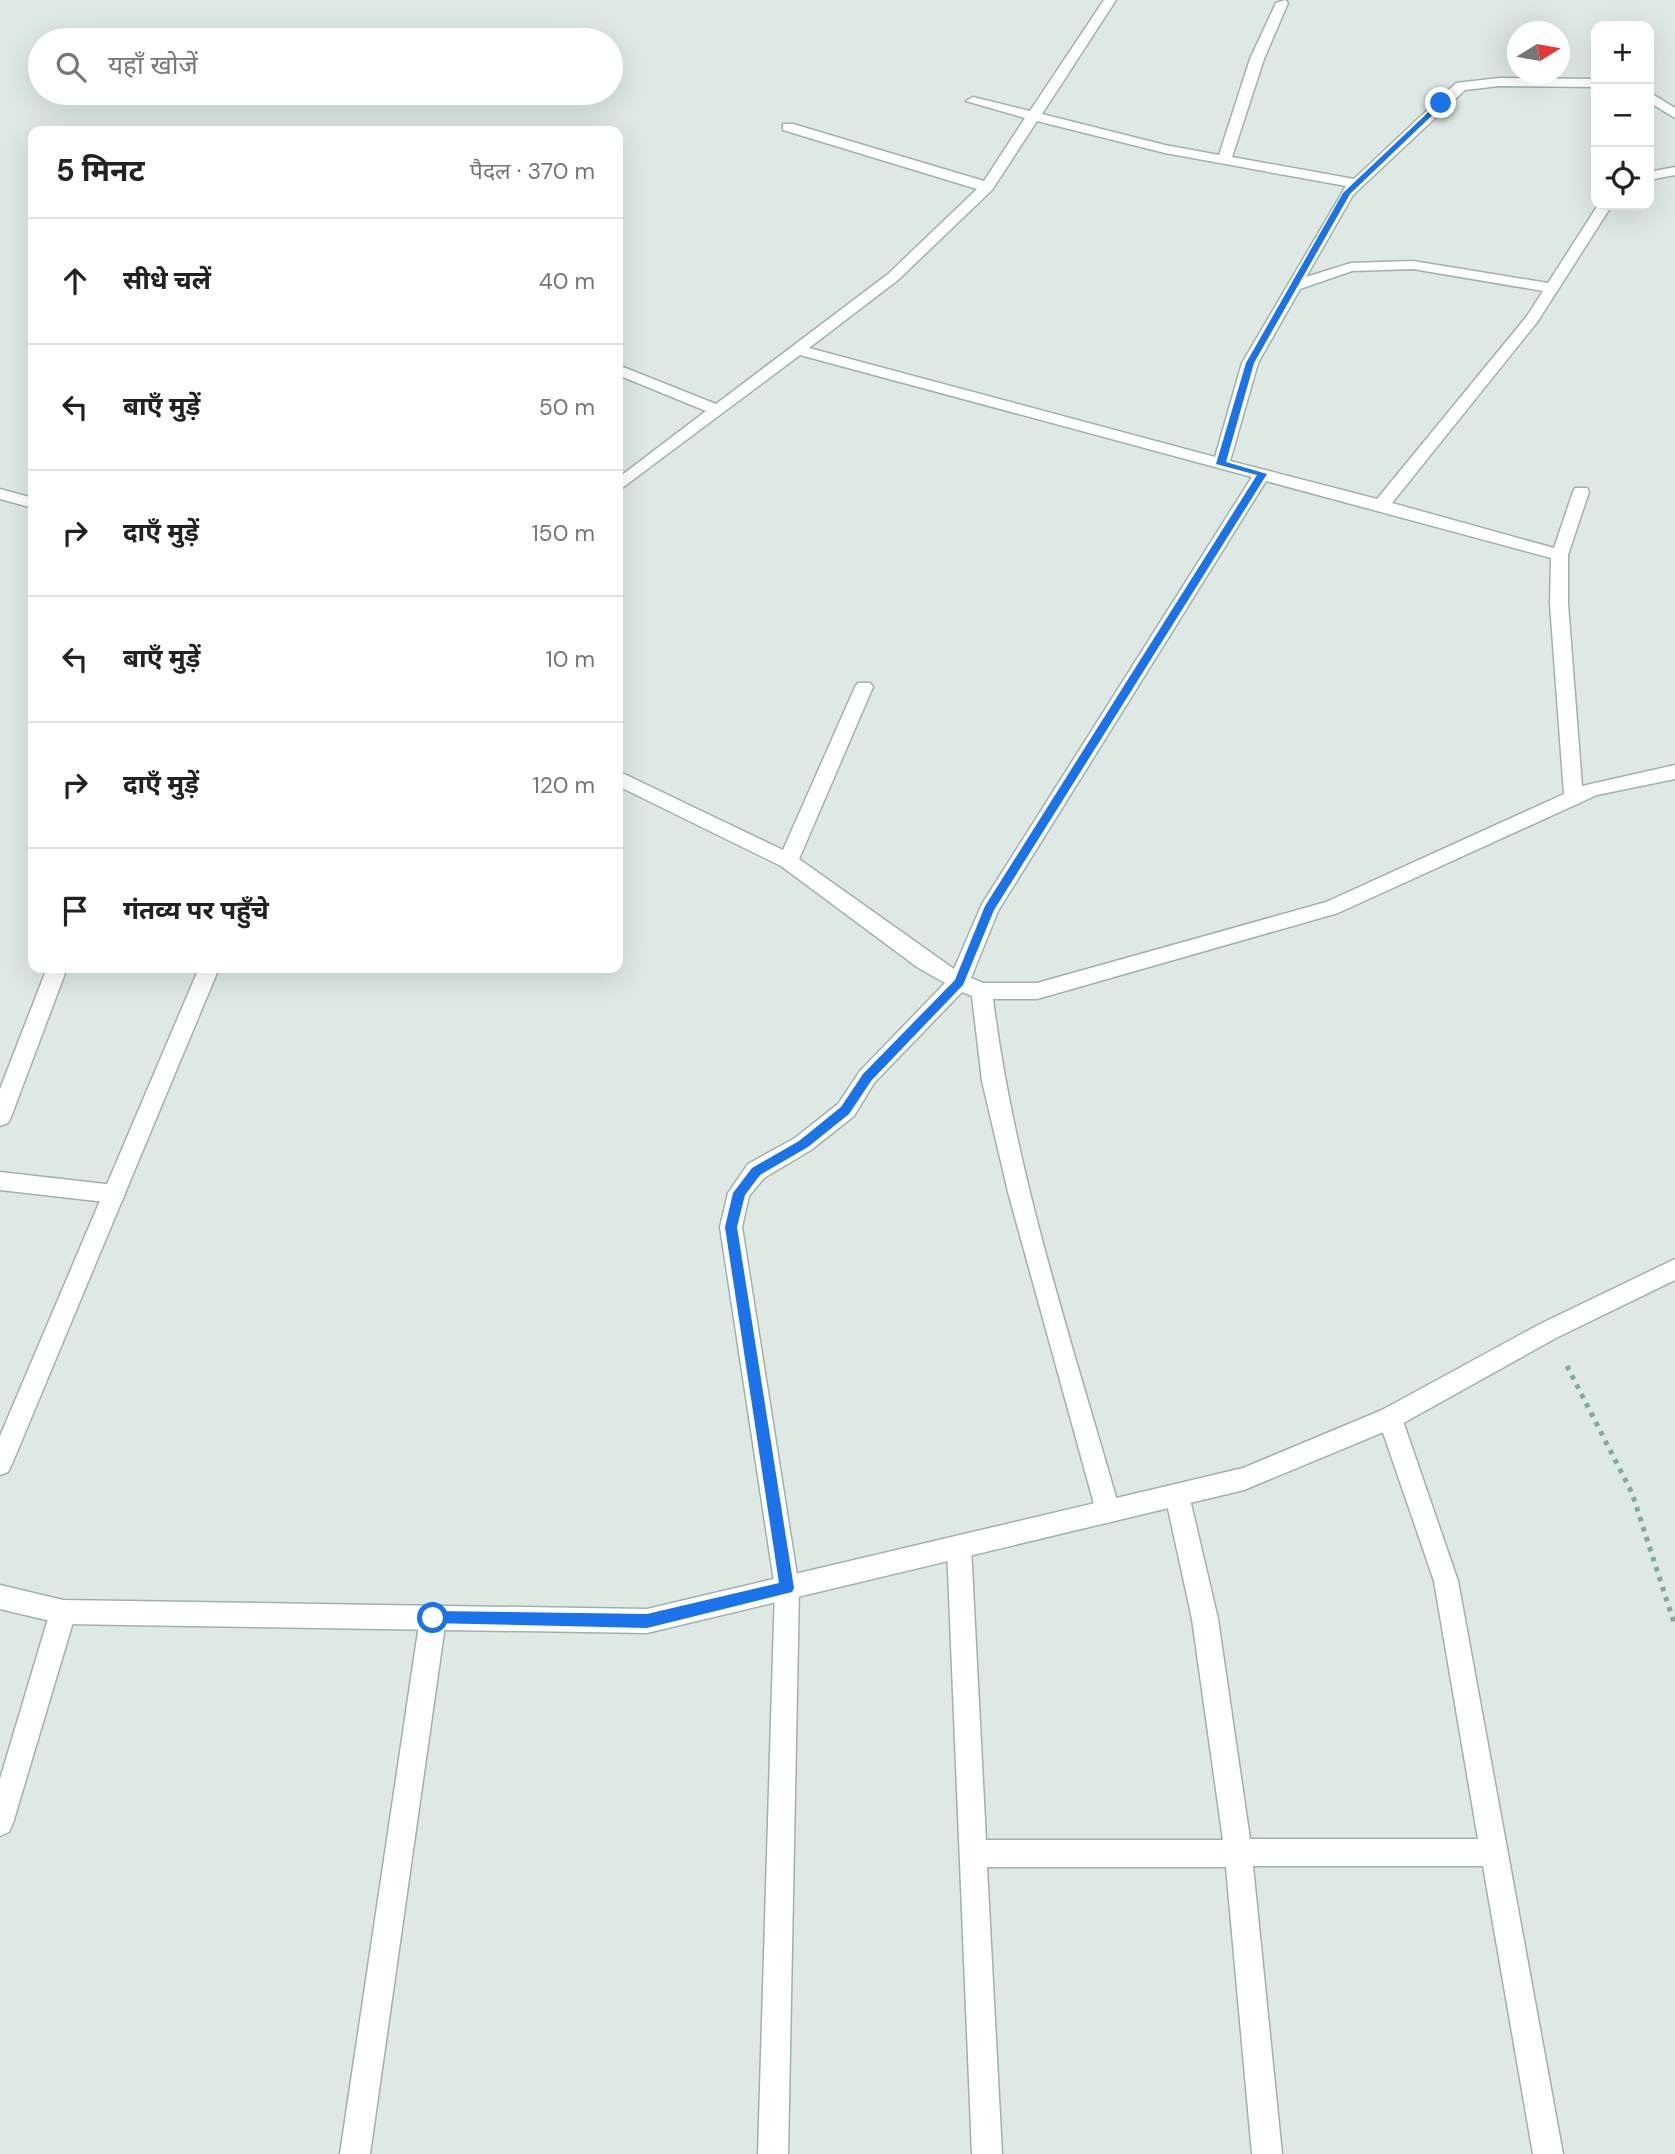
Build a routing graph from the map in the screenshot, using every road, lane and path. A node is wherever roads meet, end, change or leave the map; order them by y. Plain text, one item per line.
1 (1110, 0) edge
2 (1282, 3) dead end
3 (1591, 83) edge
4 (1654, 99) edge
5 (973, 101) dead end
6 (1675, 114) edge
7 (1032, 117) junction
8 (788, 127) dead end
9 (1224, 160) junction
10 (1675, 172) edge
11 (1654, 175) edge
12 (1357, 184) junction
13 (987, 187) junction
14 (1602, 210) edge
15 (1294, 286) junction
16 (1552, 288) junction
17 (798, 350) junction
18 (623, 372) edge
19 (718, 410) junction
20 (1221, 464) junction
21 (1262, 474) junction
22 (623, 482) edge
23 (1581, 492) dead end
24 (0, 494) edge
25 (28, 502) edge
26 (1382, 504) junction
27 (1560, 555) junction
28 (864, 687) dead end
29 (1675, 772) edge
30 (623, 780) edge
31 (1574, 798) junction
32 (788, 861) junction
33 (55, 973) edge
34 (207, 973) edge
35 (959, 982) junction
36 (982, 991) junction
37 (0, 1117) edge
38 (0, 1181) edge
39 (114, 1194) junction
40 (1675, 1269) edge
41 (1548, 1331) junction
42 (1390, 1418) junction
43 (0, 1464) edge
44 (1177, 1495) junction
45 (1108, 1511) junction
46 (959, 1547) junction
47 (787, 1588) junction
48 (0, 1597) edge
49 (63, 1612) junction
50 (433, 1618) junction
51 (1675, 1626) edge
52 (0, 1823) edge
53 (1495, 1852) junction
54 (1238, 1853) junction
55 (973, 1854) junction
56 (355, 2154) edge
57 (773, 2154) edge
58 (987, 2154) edge
59 (1267, 2154) edge
60 (1548, 2154) edge

1 - 7 street
2 - 9 street
3 - 12 street
4 - 6 street
5 - 7 street
7 - 9 street
7 - 13 street
8 - 13 street
9 - 12 street
10 - 11 street
12 - 15 street
13 - 17 street
14 - 16 street
15 - 16 street
15 - 20 street
16 - 26 street
17 - 19 street
17 - 20 street
18 - 19 street
19 - 22 street
20 - 21 street
21 - 26 street
21 - 35 street
23 - 27 street
24 - 25 street
26 - 27 street
27 - 31 street
28 - 32 street
29 - 31 street
30 - 32 street
31 - 36 street
32 - 35 street
33 - 37 street
34 - 39 street
35 - 36 street
35 - 47 street
36 - 45 street
38 - 39 street
39 - 43 street
40 - 41 street
41 - 42 street
41 - 51 path
42 - 44 street
42 - 53 street
44 - 45 street
44 - 54 street
45 - 46 street
46 - 47 street
46 - 55 street
47 - 50 street
47 - 57 street
48 - 49 street
49 - 50 street
49 - 52 street
50 - 56 street
53 - 54 street
53 - 60 street
54 - 55 street
54 - 59 street
55 - 58 street

